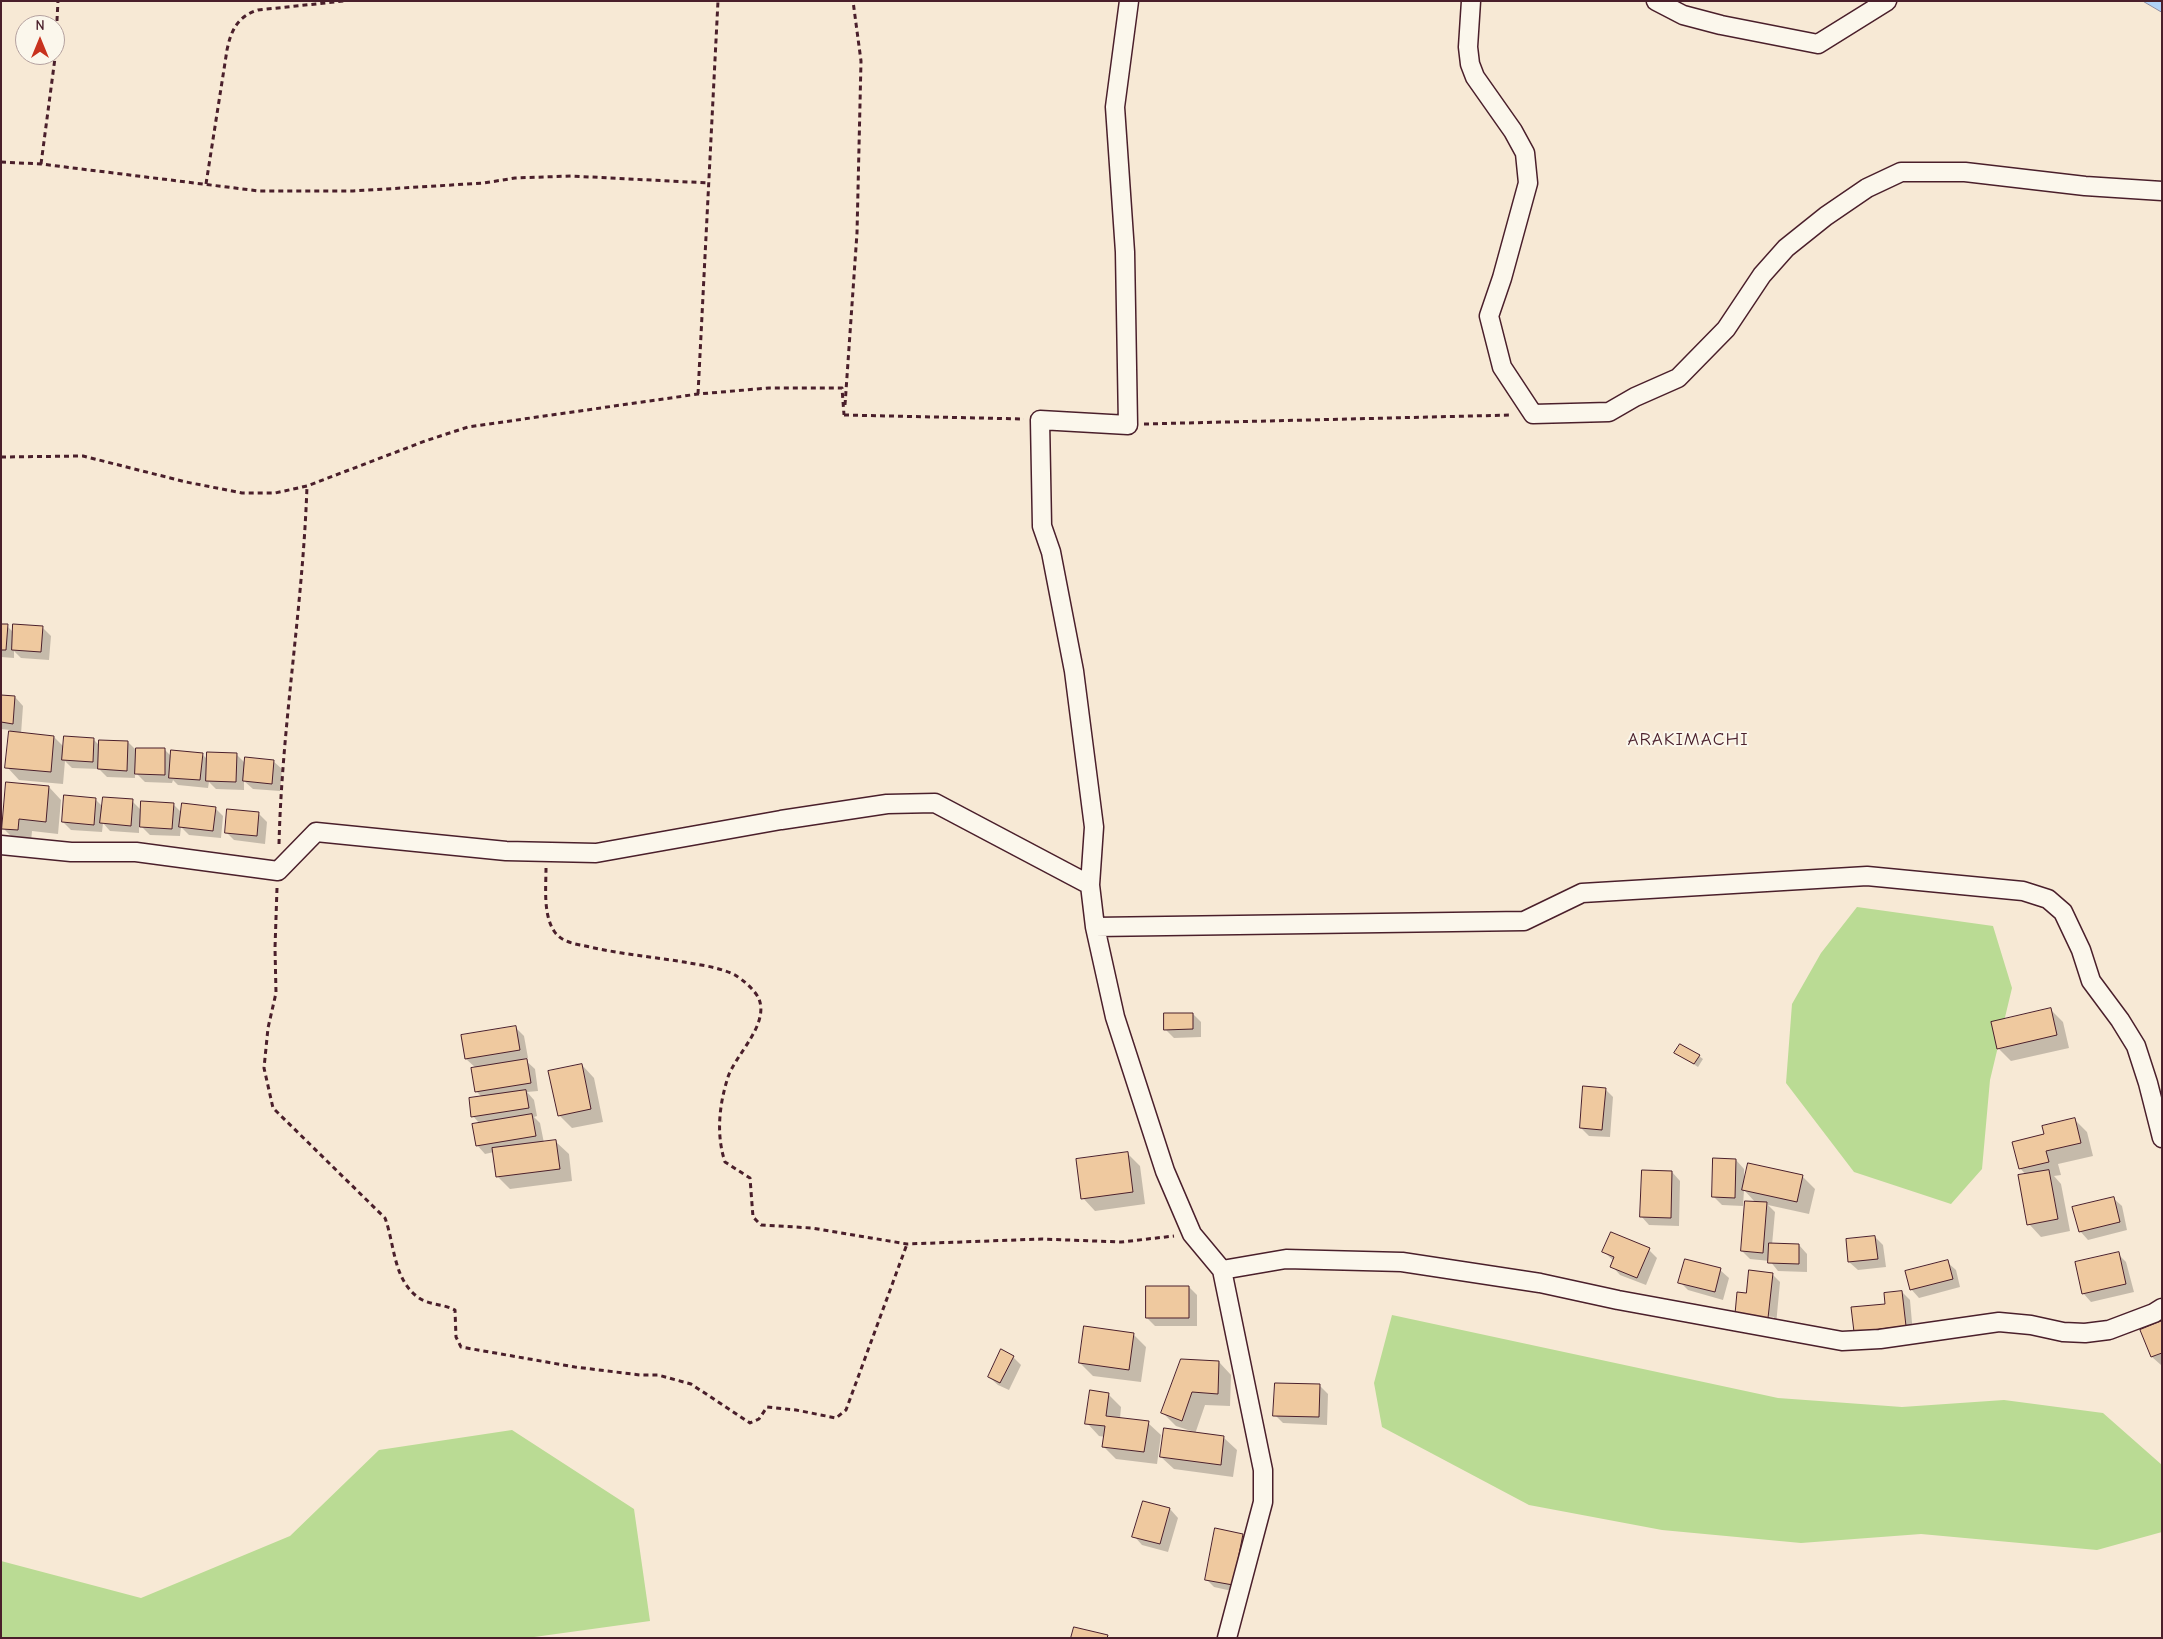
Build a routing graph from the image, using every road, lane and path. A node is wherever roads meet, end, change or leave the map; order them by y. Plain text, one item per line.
1 (58, 1) edge
2 (344, 1) edge
3 (718, 1) edge
4 (853, 1) edge
5 (1129, 1) edge
6 (1471, 1) edge
7 (1656, 1) edge
8 (1887, 1) edge
9 (1, 162) edge
10 (41, 164) junction
11 (709, 183) junction
12 (206, 184) junction
13 (2162, 191) edge
14 (698, 394) junction
15 (1533, 414) junction
16 (844, 415) junction
17 (1040, 420) junction
18 (1128, 425) junction
19 (1, 456) edge
20 (308, 486) junction
21 (1, 845) edge
22 (546, 852) junction
23 (278, 871) junction
24 (1090, 885) junction
25 (1095, 927) junction
26 (2162, 1138) edge
27 (1192, 1234) junction
28 (907, 1244) junction
29 (1222, 1270) junction
30 (2162, 1308) edge
31 (1227, 1638) edge

1 - 10 path
2 - 12 path
3 - 11 path
4 - 16 path
5 - 18 street
6 - 15 street
7 - 8 street
9 - 10 path
10 - 12 path
11 - 12 path
11 - 14 path
13 - 15 street
14 - 16 path
14 - 20 path
15 - 18 path
16 - 17 path
17 - 18 street
17 - 24 street
19 - 20 path
20 - 23 path
21 - 23 street
22 - 23 street
22 - 24 street
22 - 28 path
23 - 28 path
24 - 25 street
25 - 26 street
25 - 27 street
27 - 28 path
27 - 29 street
29 - 30 street
29 - 31 street

